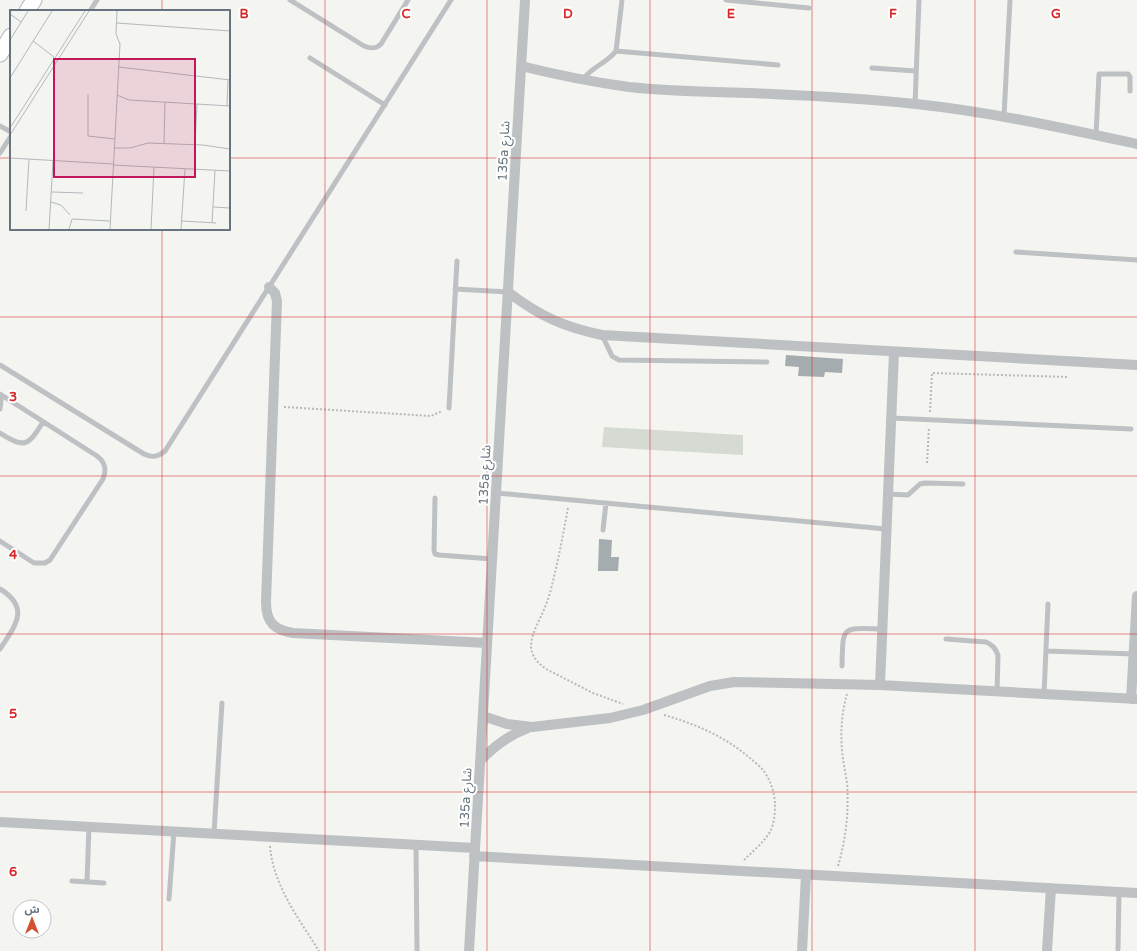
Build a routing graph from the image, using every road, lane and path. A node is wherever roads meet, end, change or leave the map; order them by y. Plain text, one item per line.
1 (34, 0) edge
2 (97, 0) edge
3 (290, 0) edge
4 (408, 0) edge
5 (451, 0) edge
6 (525, 0) edge
7 (622, 0) edge
8 (726, 0) edge
9 (919, 0) edge
10 (1010, 0) edge
11 (809, 8) dead end
12 (28, 10) edge
13 (91, 10) edge
14 (10, 38) edge
15 (616, 51) junction
16 (0, 54) edge
17 (310, 58) dead end
18 (778, 65) dead end
19 (521, 66) junction
20 (872, 68) dead end
21 (916, 71) junction
22 (583, 80) junction
23 (1130, 91) dead end
24 (915, 104) junction
25 (385, 105) junction
26 (1004, 116) junction
27 (0, 126) edge
28 (10, 131) edge
29 (1096, 135) junction
30 (10, 137) edge
31 (2, 144) edge
32 (1137, 144) edge
33 (0, 153) edge
34 (1016, 252) dead end
35 (1137, 260) edge
36 (457, 261) dead end
37 (269, 287) junction
38 (456, 289) junction
39 (508, 292) junction
40 (602, 335) junction
41 (894, 352) junction
42 (767, 362) dead end
43 (0, 365) edge
44 (1137, 365) edge
45 (1068, 377) dead end
46 (0, 395) edge
47 (273, 406) junction
48 (449, 408) joint
49 (0, 409) edge
50 (891, 418) junction
51 (930, 420) junction
52 (43, 422) junction
53 (1131, 429) dead end
54 (0, 433) edge
55 (927, 464) dead end
56 (962, 484) dead end
57 (496, 492) junction
58 (888, 494) junction
59 (436, 498) dead end
60 (606, 503) junction
61 (886, 529) junction
62 (603, 530) dead end
63 (0, 541) edge
64 (492, 559) junction
65 (0, 589) edge
66 (1137, 596) edge
67 (1048, 604) dead end
68 (882, 629) junction
69 (946, 639) dead end
70 (487, 643) junction
71 (0, 649) edge
72 (1046, 651) junction
73 (1134, 654) junction
74 (842, 666) dead end
75 (850, 684) junction
76 (880, 685) junction
77 (997, 692) junction
78 (1044, 694) junction
79 (1134, 699) edge
80 (222, 703) dead end
81 (483, 716) junction
82 (532, 727) junction
83 (480, 761) junction
84 (0, 822) edge
85 (89, 826) junction
86 (174, 831) junction
87 (214, 833) junction
88 (269, 836) junction
89 (416, 844) junction
90 (475, 852) junction
91 (806, 875) junction
92 (835, 877) junction
93 (72, 881) dead end
94 (87, 882) junction
95 (104, 883) dead end
96 (1050, 888) junction
97 (1119, 892) junction
98 (1137, 893) edge
99 (169, 898) dead end
100 (1118, 949) dead end
101 (319, 951) edge
102 (417, 951) edge
103 (469, 951) edge
104 (802, 951) edge
105 (1047, 951) edge

1 - 12 street
2 - 13 lane
3 - 4 lane
5 - 25 lane
6 - 19 street, 135a شارع
7 - 15 lane
8 - 11 lane
9 - 21 lane
10 - 26 lane
14 - 16 street
15 - 18 lane
15 - 22 lane
17 - 25 lane
19 - 22 street
19 - 39 street, 135a شارع
20 - 21 lane
21 - 24 lane
22 - 24 street
23 - 29 lane
24 - 26 street
25 - 37 lane
26 - 29 street
27 - 28 lane
29 - 32 street
30 - 31 lane
31 - 33 lane
34 - 35 lane
36 - 38 lane
37 - 43 lane
37 - 47 street
38 - 39 lane
38 - 48 lane
39 - 40 street
39 - 57 street, 135a شارع
40 - 41 street
40 - 42 lane
41 - 44 street
41 - 50 street
45 - 51 path
46 - 49 lane
46 - 52 lane
47 - 48 path
47 - 70 street
50 - 51 lane
50 - 58 street
51 - 53 lane
51 - 55 path
52 - 54 lane
52 - 63 lane
56 - 58 lane
57 - 60 lane
57 - 64 street, 135a شارع
58 - 61 street
59 - 64 lane
60 - 61 lane
60 - 62 lane
61 - 68 street
64 - 70 street, 135a شارع
65 - 71 lane
66 - 73 street
67 - 72 lane
68 - 74 lane
68 - 76 street
69 - 77 lane
70 - 81 street, 135a شارع
72 - 73 lane
72 - 78 lane
73 - 79 street
75 - 76 street
75 - 82 street
75 - 92 path
76 - 77 street
77 - 78 street
78 - 79 street
80 - 87 lane
81 - 82 street
81 - 83 street, 135a شارع
82 - 83 street
83 - 90 street, 135a شارع
84 - 85 street
85 - 86 street
85 - 94 lane
86 - 87 street
86 - 99 lane
87 - 88 street
88 - 89 street
88 - 101 path
89 - 90 street
89 - 102 lane
90 - 91 street
90 - 103 street, 135a شارع
91 - 92 street
91 - 104 street
92 - 96 street
93 - 94 lane
94 - 95 lane
96 - 97 street
96 - 105 street
97 - 98 street
97 - 100 lane

